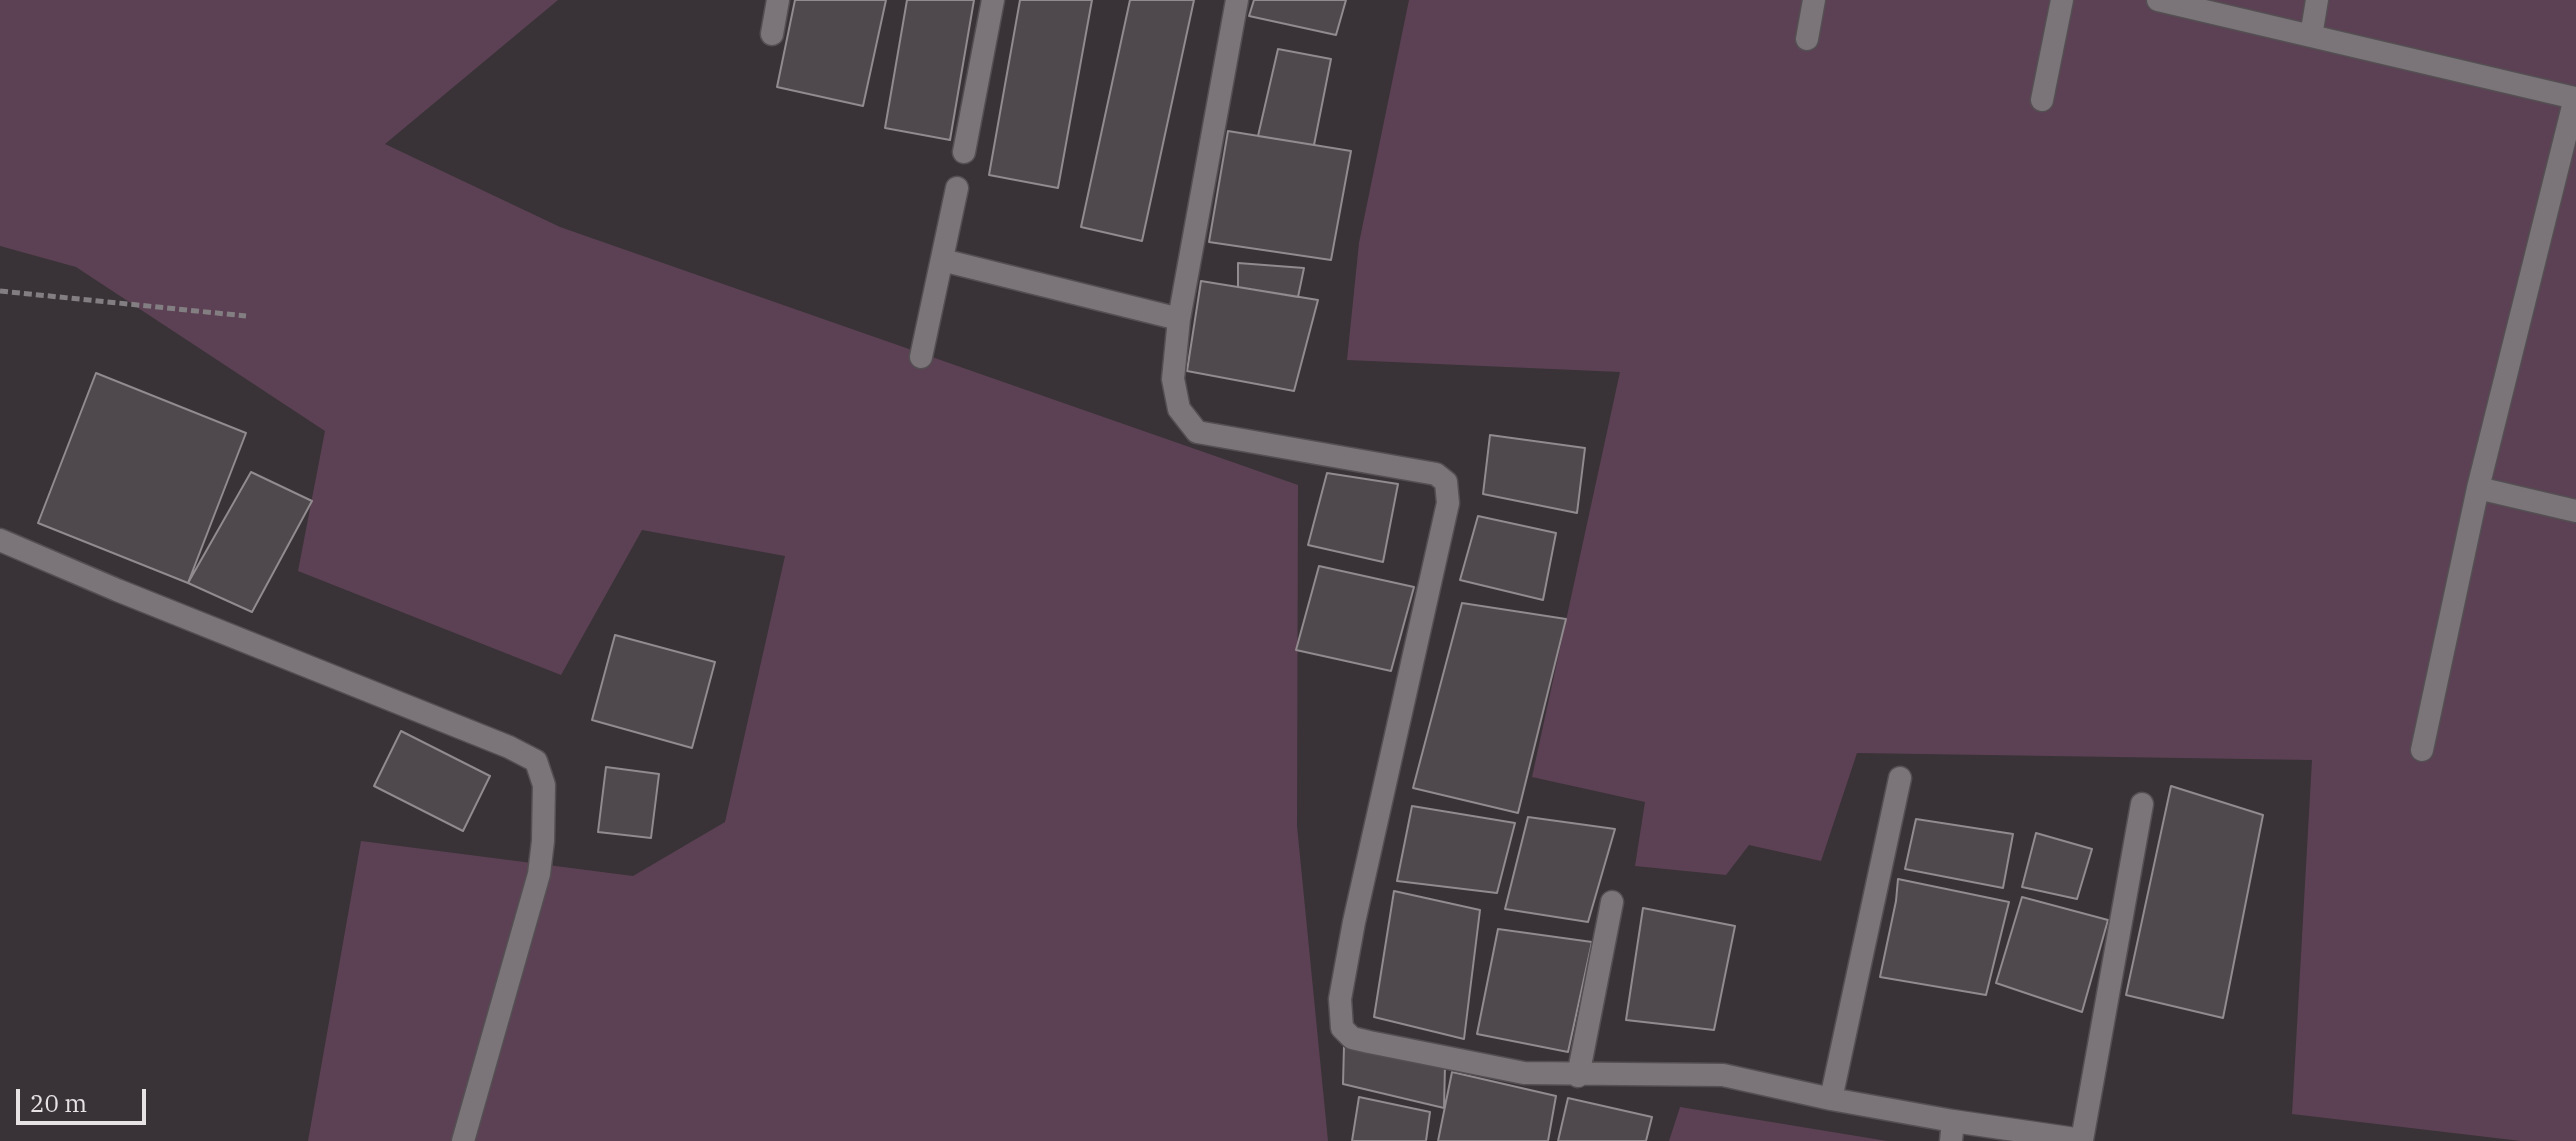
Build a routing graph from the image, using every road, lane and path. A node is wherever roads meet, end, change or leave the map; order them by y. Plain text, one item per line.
1 (778, 0) edge
2 (993, 0) edge
3 (1237, 0) edge
4 (1814, 0) edge
5 (2062, 0) edge
6 (2158, 0) edge
7 (2317, 0) edge
8 (772, 34) dead end
9 (2311, 36) junction
10 (1807, 39) dead end
11 (2042, 100) dead end
12 (964, 152) dead end
13 (957, 188) dead end
14 (942, 260) junction
15 (0, 291) edge
16 (246, 316) dead end
17 (1179, 319) junction
18 (921, 357) dead end
19 (2478, 488) junction
20 (2576, 511) edge
21 (0, 540) edge
22 (2422, 750) dead end
23 (1900, 778) dead end
24 (2142, 804) dead end
25 (1612, 902) dead end
26 (1578, 1076) junction
27 (1831, 1099) junction
28 (1952, 1131) edge
29 (463, 1141) edge

1 - 8 street
2 - 12 street
3 - 17 street
4 - 10 street
5 - 11 street
6 - 9 street
7 - 9 street
9 - 19 street
13 - 14 street
14 - 17 street
14 - 18 street
15 - 16 path
17 - 26 street
19 - 20 street
19 - 22 street
21 - 29 street
23 - 27 street
24 - 28 street
25 - 26 street
26 - 27 street
27 - 28 street

